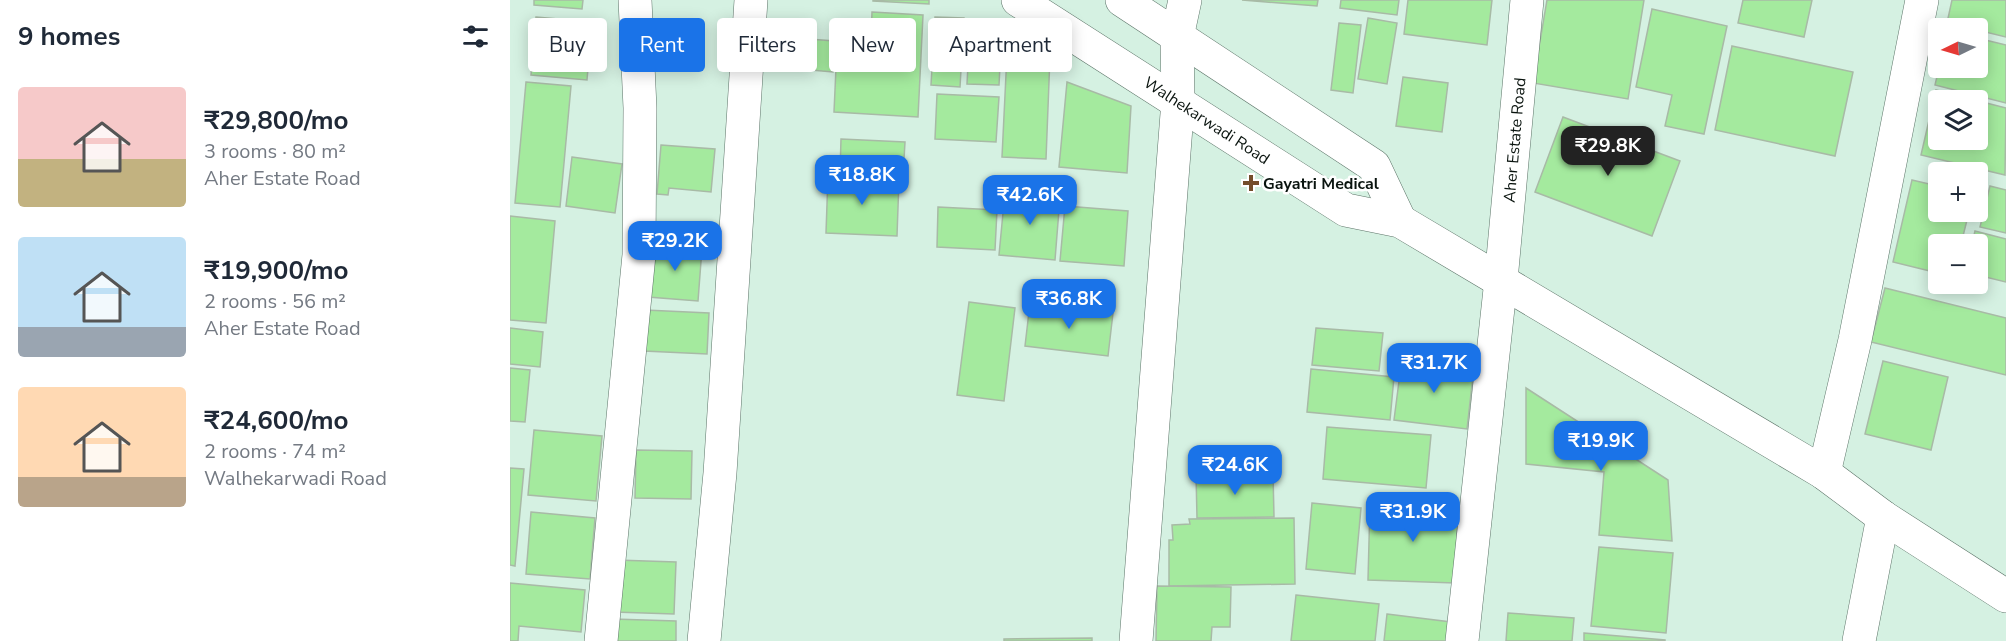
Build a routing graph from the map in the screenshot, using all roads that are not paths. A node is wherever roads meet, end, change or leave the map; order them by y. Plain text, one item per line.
1 (635, 0) edge
2 (751, 0) edge
3 (1018, 0) edge
4 (1122, 0) edge
5 (1185, 0) edge
6 (1527, 0) edge
7 (1922, 0) edge
8 (1177, 37) junction
9 (1178, 101) junction
10 (1400, 221) junction
11 (1501, 280) junction
12 (1824, 472) junction
13 (1883, 517) junction
14 (2006, 596) edge
15 (601, 641) edge
16 (704, 641) edge
17 (1136, 641) edge
18 (1462, 641) edge
19 (1859, 641) edge

1 - 15 street
2 - 16 street
3 - 9 street, Walhekarwadi Road
4 - 8 street
5 - 8 street
6 - 11 street, Aher Estate Road
7 - 12 street
8 - 9 street
8 - 10 street
9 - 10 street, Walhekarwadi Road
9 - 17 street
10 - 11 street, Walhekarwadi Road
11 - 12 street, Walhekarwadi Road
11 - 18 street, Aher Estate Road
12 - 13 street, Walhekarwadi Road
13 - 14 street, Walhekarwadi Road
13 - 19 street

